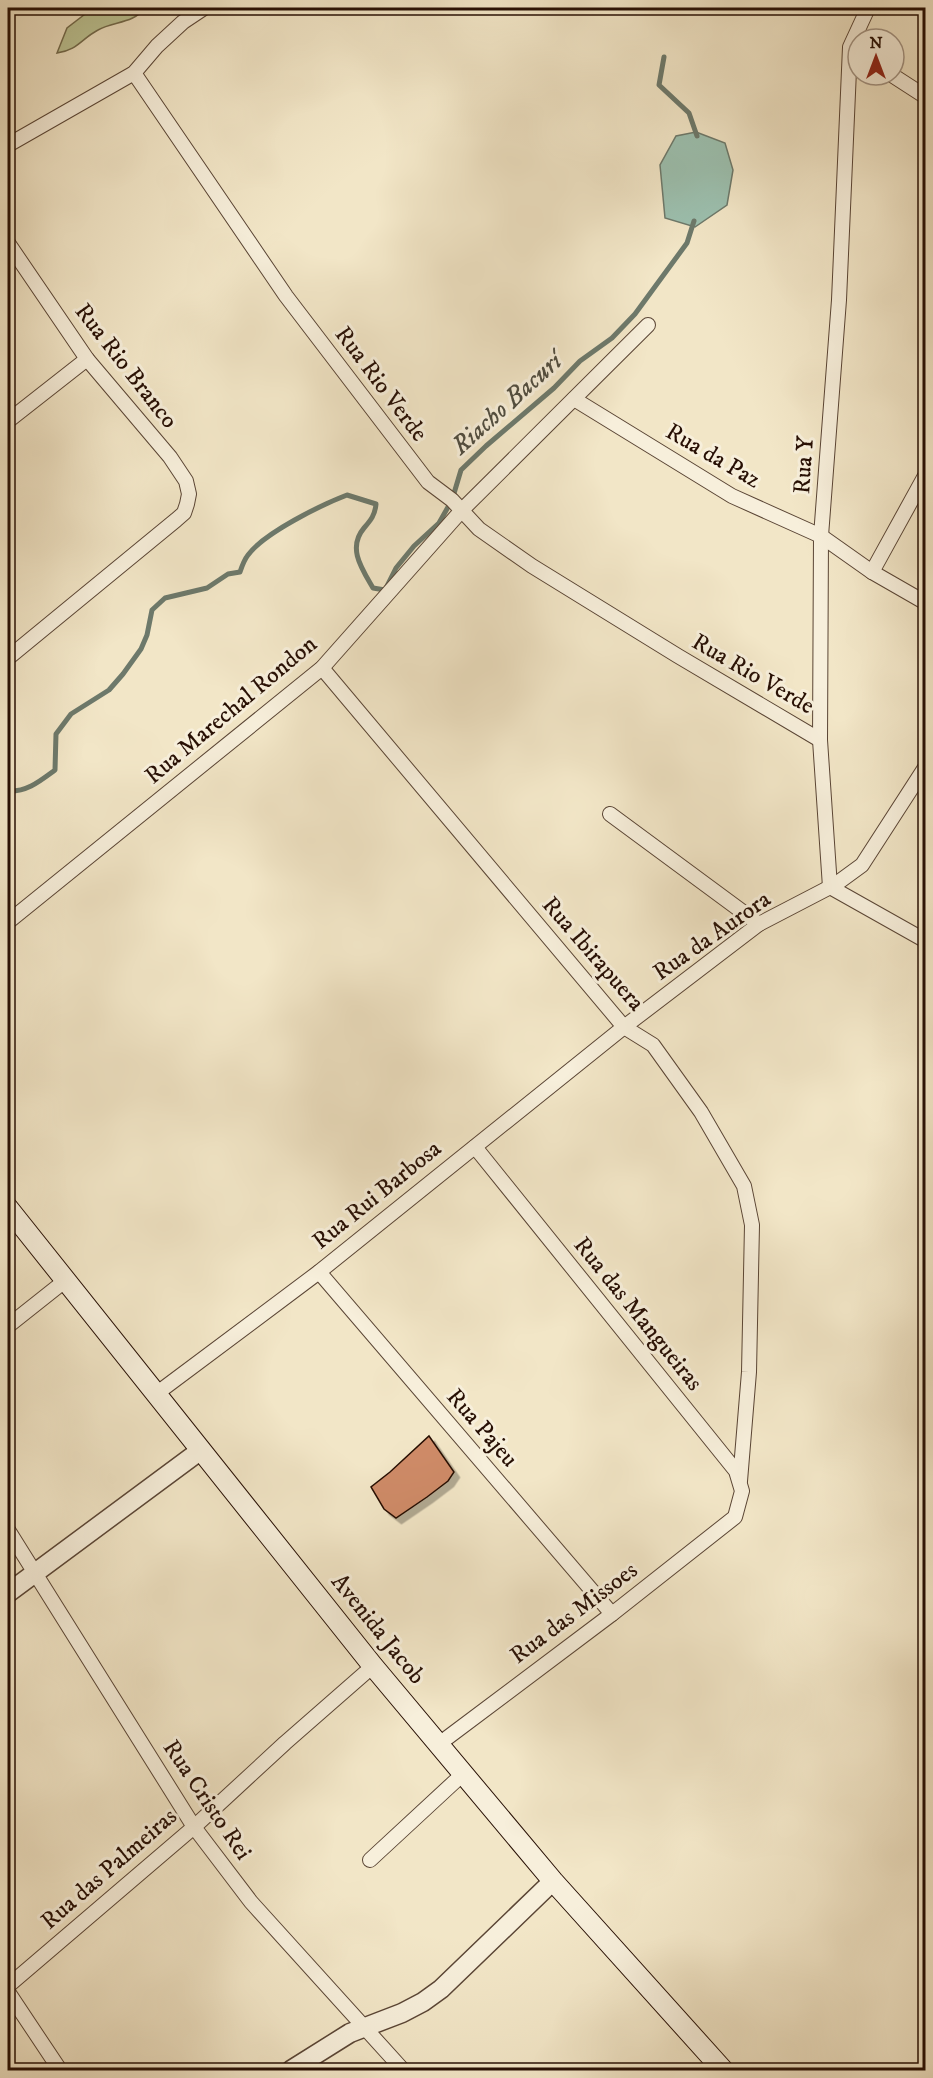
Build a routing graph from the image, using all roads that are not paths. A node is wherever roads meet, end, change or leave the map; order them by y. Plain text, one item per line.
1 (204, 8) edge
2 (868, 8) edge
3 (862, 27) edge
4 (135, 73) junction
5 (906, 84) edge
6 (852, 87) edge
7 (926, 97) edge
8 (8, 145) edge
9 (8, 243) edge
10 (648, 325) dead end
11 (87, 359) junction
12 (574, 399) junction
13 (8, 421) edge
14 (926, 474) edge
15 (462, 510) junction
16 (821, 536) junction
17 (872, 572) junction
18 (926, 603) edge
19 (8, 658) edge
20 (322, 668) junction
21 (820, 740) junction
22 (926, 766) edge
23 (610, 814) dead end
24 (830, 887) junction
25 (8, 922) edge
26 (759, 924) junction
27 (926, 941) edge
28 (624, 1027) junction
29 (475, 1147) junction
30 (8, 1208) edge
31 (319, 1272) junction
32 (66, 1280) junction
33 (8, 1326) edge
34 (156, 1394) junction
35 (201, 1450) junction
36 (740, 1481) junction
37 (8, 1530) edge
38 (34, 1573) junction
39 (8, 1593) edge
40 (612, 1614) junction
41 (374, 1666) junction
42 (439, 1744) junction
43 (464, 1773) junction
44 (194, 1827) junction
45 (370, 1860) dead end
46 (553, 1881) junction
47 (8, 1986) edge
48 (8, 1992) edge
49 (363, 2026) junction
50 (60, 2070) edge
51 (291, 2070) edge
52 (403, 2070) edge
53 (723, 2070) edge

1 - 4 street
2 - 3 street
4 - 8 street
4 - 15 street, Rua Rio Verde
5 - 7 street
6 - 16 street, Rua Y
9 - 11 street, Rua Rio Branco
10 - 12 street, Rua Marechal Rondon
11 - 13 street
11 - 19 street, Rua Rio Branco
12 - 15 street, Rua Marechal Rondon
12 - 16 street, Rua da Paz
14 - 17 street
15 - 20 street, Rua Marechal Rondon
15 - 21 street, Rua Rio Verde
16 - 17 street, Rua da Paz
16 - 21 street, Rua Y
17 - 18 street, Rua da Paz
20 - 25 street, Rua Marechal Rondon
20 - 28 street, Rua Ibirapuera
21 - 24 street, Rua Y
22 - 24 street, Rua da Aurora
23 - 26 street
24 - 26 street, Rua da Aurora
24 - 27 street
26 - 28 street, Rua da Aurora
28 - 29 street, Rua Rui Barbosa
28 - 36 street, Rua Ibirapuera
29 - 31 street, Rua Rui Barbosa
29 - 36 street, Rua das Mangueiras
30 - 32 main road, Avenida Jacob
31 - 34 street, Rua Rui Barbosa
31 - 40 street, Rua Pajeu
32 - 33 street
32 - 34 main road, Avenida Jacob
34 - 35 main road, Avenida Jacob
35 - 38 street
35 - 41 main road, Avenida Jacob
36 - 40 street, Rua das Missoes
37 - 38 street, Rua Cristo Rei
38 - 39 street
38 - 44 street, Rua Cristo Rei
40 - 42 street, Rua das Missoes
41 - 42 main road, Avenida Jacob
41 - 44 street, Rua das Palmeiras
42 - 43 main road, Avenida Jacob
43 - 45 street
43 - 46 main road, Avenida Jacob
44 - 47 street, Rua das Palmeiras
44 - 49 street, Rua Cristo Rei
46 - 49 street
46 - 53 main road, Avenida Jacob
48 - 50 street
49 - 51 street
49 - 52 street, Rua Cristo Rei

